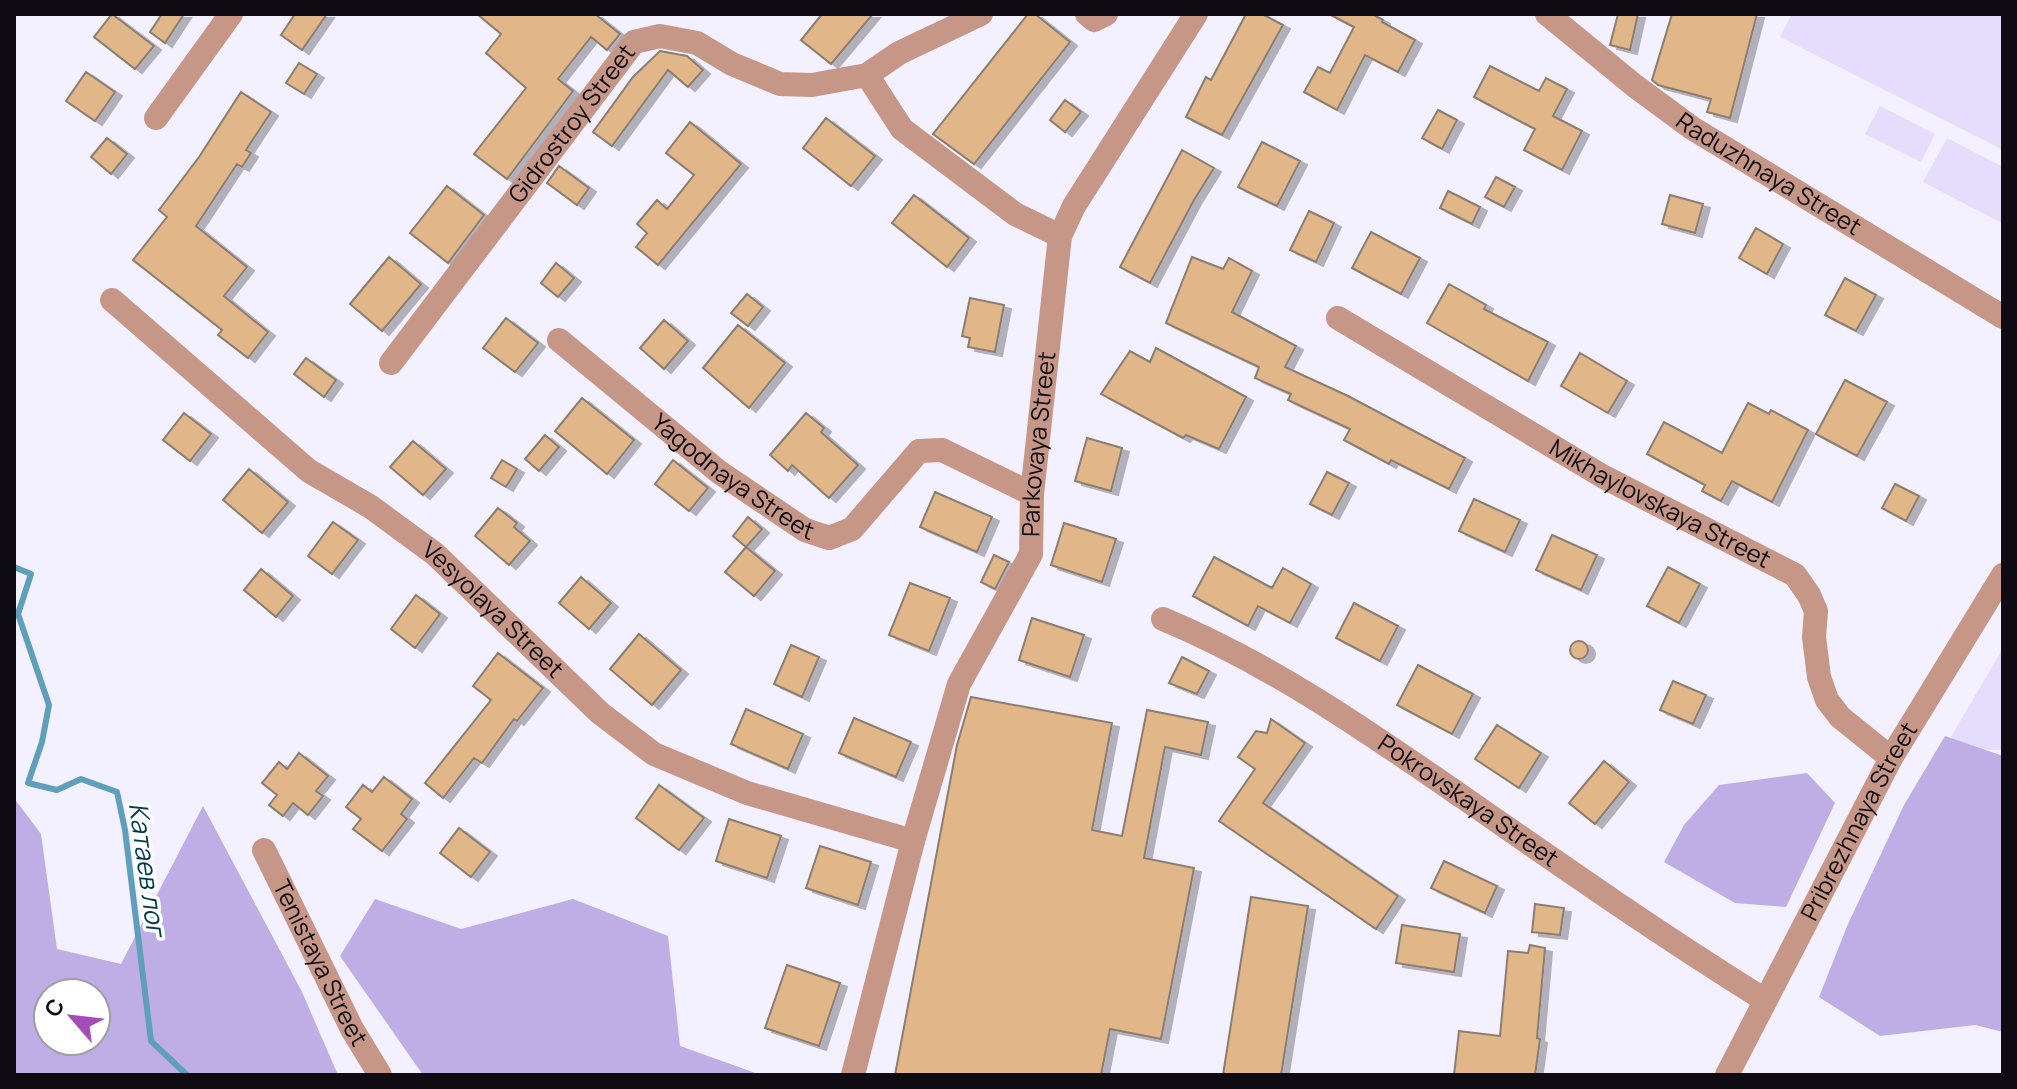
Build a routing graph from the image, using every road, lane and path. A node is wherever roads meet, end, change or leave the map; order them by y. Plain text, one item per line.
1 (231, 14) edge
2 (981, 14) edge
3 (1087, 14) edge
4 (1106, 14) edge
5 (1196, 14) edge
6 (1547, 14) edge
7 (867, 75) junction
8 (156, 118) dead end
9 (1060, 236) junction
10 (112, 300) dead end
11 (2003, 317) edge
12 (1338, 318) dead end
13 (559, 340) dead end
14 (391, 363) dead end
15 (1032, 494) junction
16 (2003, 575) edge
17 (1163, 619) dead end
18 (1891, 758) junction
19 (913, 841) junction
20 (264, 850) dead end
21 (1765, 1000) junction
22 (380, 1075) edge
23 (853, 1075) edge
24 (1727, 1075) edge

1 - 8 street
2 - 7 street, Gidrostroy Street
3 - 4 street
5 - 9 street, Parkovaya Street
6 - 11 street, Raduzhnaya Street
7 - 9 street
7 - 14 street, Gidrostroy Street
9 - 15 street, Parkovaya Street
10 - 19 street, Vesyolaya Street
12 - 18 street, Mikhaylovskaya Street
13 - 15 street, Yagodnaya Street
15 - 19 street, Parkovaya Street
16 - 18 street, Pribrezhnaya Street
17 - 21 street, Pokrovskaya Street
18 - 21 street, Pribrezhnaya Street
19 - 23 street, Parkovaya Street
20 - 22 street, Tenistaya Street
21 - 24 street, Pribrezhnaya Street

